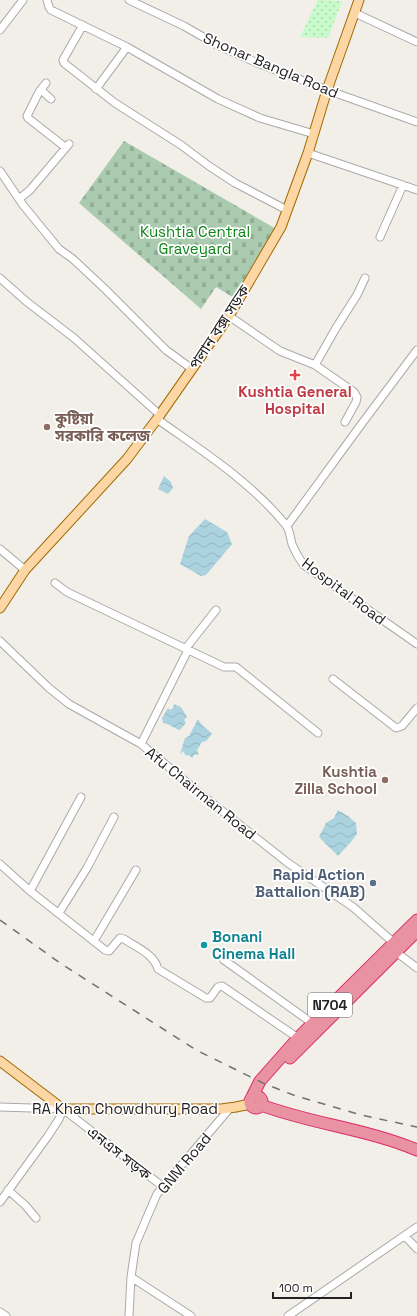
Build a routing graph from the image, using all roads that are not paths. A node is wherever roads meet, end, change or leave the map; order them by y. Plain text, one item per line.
1 (23, 0) edge
2 (47, 0) edge
3 (129, 0) edge
4 (360, 0) edge
5 (355, 13) junction
6 (83, 26) junction
7 (0, 30) edge
8 (417, 42) edge
9 (127, 47) junction
10 (46, 84) dead end
11 (96, 89) junction
12 (40, 90) junction
13 (326, 90) junction
14 (52, 99) dead end
15 (417, 122) edge
16 (314, 134) junction
17 (308, 153) junction
18 (0, 171) edge
19 (403, 185) junction
20 (417, 190) edge
21 (19, 199) junction
22 (287, 210) junction
23 (380, 237) dead end
24 (0, 278) edge
25 (365, 278) dead end
26 (229, 316) junction
27 (417, 350) edge
28 (315, 365) junction
29 (192, 369) junction
30 (159, 417) junction
31 (345, 422) dead end
32 (287, 526) junction
33 (0, 549) edge
34 (25, 570) junction
35 (55, 583) dead end
36 (0, 608) edge
37 (216, 610) dead end
38 (0, 641) edge
39 (417, 644) edge
40 (187, 649) junction
41 (333, 679) dead end
42 (417, 708) edge
43 (318, 733) dead end
44 (141, 744) junction
45 (81, 797) dead end
46 (114, 817) dead end
47 (0, 864) edge
48 (136, 870) dead end
49 (30, 891) junction
50 (59, 913) junction
51 (417, 920) edge
52 (417, 931) edge
53 (94, 941) junction
54 (396, 947) junction
55 (224, 960) dead end
56 (417, 968) edge
57 (335, 1006) junction
58 (312, 1023) junction
59 (298, 1038) junction
60 (288, 1054) junction
61 (0, 1061) edge
62 (256, 1101) junction
63 (0, 1107) edge
64 (230, 1108) junction
65 (63, 1109) junction
66 (417, 1150) edge
67 (162, 1186) junction
68 (8, 1190) junction
69 (0, 1202) edge
70 (36, 1218) dead end
71 (417, 1227) edge
72 (405, 1236) junction
73 (417, 1249) edge
74 (131, 1277) junction
75 (0, 1312) edge
76 (6, 1316) edge
77 (130, 1316) edge
78 (191, 1316) edge
79 (288, 1316) edge

1 - 7 street
2 - 6 street
3 - 13 street, Shonar Bangla Road
4 - 5 main road, পলান বক্স সড়ক
5 - 8 street
5 - 13 main road, পলান বক্স সড়ক
6 - 9 street
6 - 11 street
9 - 11 street
9 - 16 street
10 - 12 street
11 - 22 street
12 - 14 street
12 - 21 street
13 - 15 street, Shonar Bangla Road
13 - 16 main road, পলান বক্স সড়ক
16 - 17 main road, পলান বক্স সড়ক
17 - 19 street
17 - 22 main road, পলান বক্স সড়ক
18 - 21 street
19 - 20 street
19 - 23 street
21 - 29 street
22 - 26 main road, পলান বক্স সড়ক
24 - 30 street, Hospital Road
25 - 28 street
26 - 28 street
26 - 29 main road, পলান বক্স সড়ক
27 - 32 street
28 - 31 street
29 - 30 main road, পলান বক্স সড়ক
30 - 32 street, Hospital Road
30 - 34 main road, পলান বক্স সড়ক
32 - 39 street, Hospital Road
33 - 34 street
34 - 36 main road, পলান বক্স সড়ক
35 - 40 street
37 - 40 street
38 - 44 street, Afu Chairman Road
40 - 43 street
40 - 44 street
41 - 42 street
44 - 54 street, Afu Chairman Road
45 - 49 street
46 - 50 street
47 - 49 street
48 - 53 street
49 - 50 street
50 - 53 street
51 - 54 highway, N704
52 - 54 highway, N704
53 - 59 street
54 - 56 street, Afu Chairman Road
54 - 57 highway, N704
55 - 58 street
57 - 58 highway, N704
57 - 60 highway, N704
58 - 59 highway, N704
59 - 60 highway, N704
60 - 62 highway, N704
61 - 65 main road, এনএস সড়ক
62 - 64 main road, RA Khan Chowdhury Road
62 - 66 highway
63 - 65 street, RA Khan Chowdhury Road
64 - 65 main road, RA Khan Chowdhury Road
64 - 67 street, GNM Road
65 - 67 street, এনএস সড়ক
65 - 68 street
67 - 74 street, GNM Road
68 - 69 street
68 - 70 street
71 - 72 street
72 - 73 street
72 - 79 street
74 - 77 street, GNM Road
74 - 78 street
75 - 76 street

